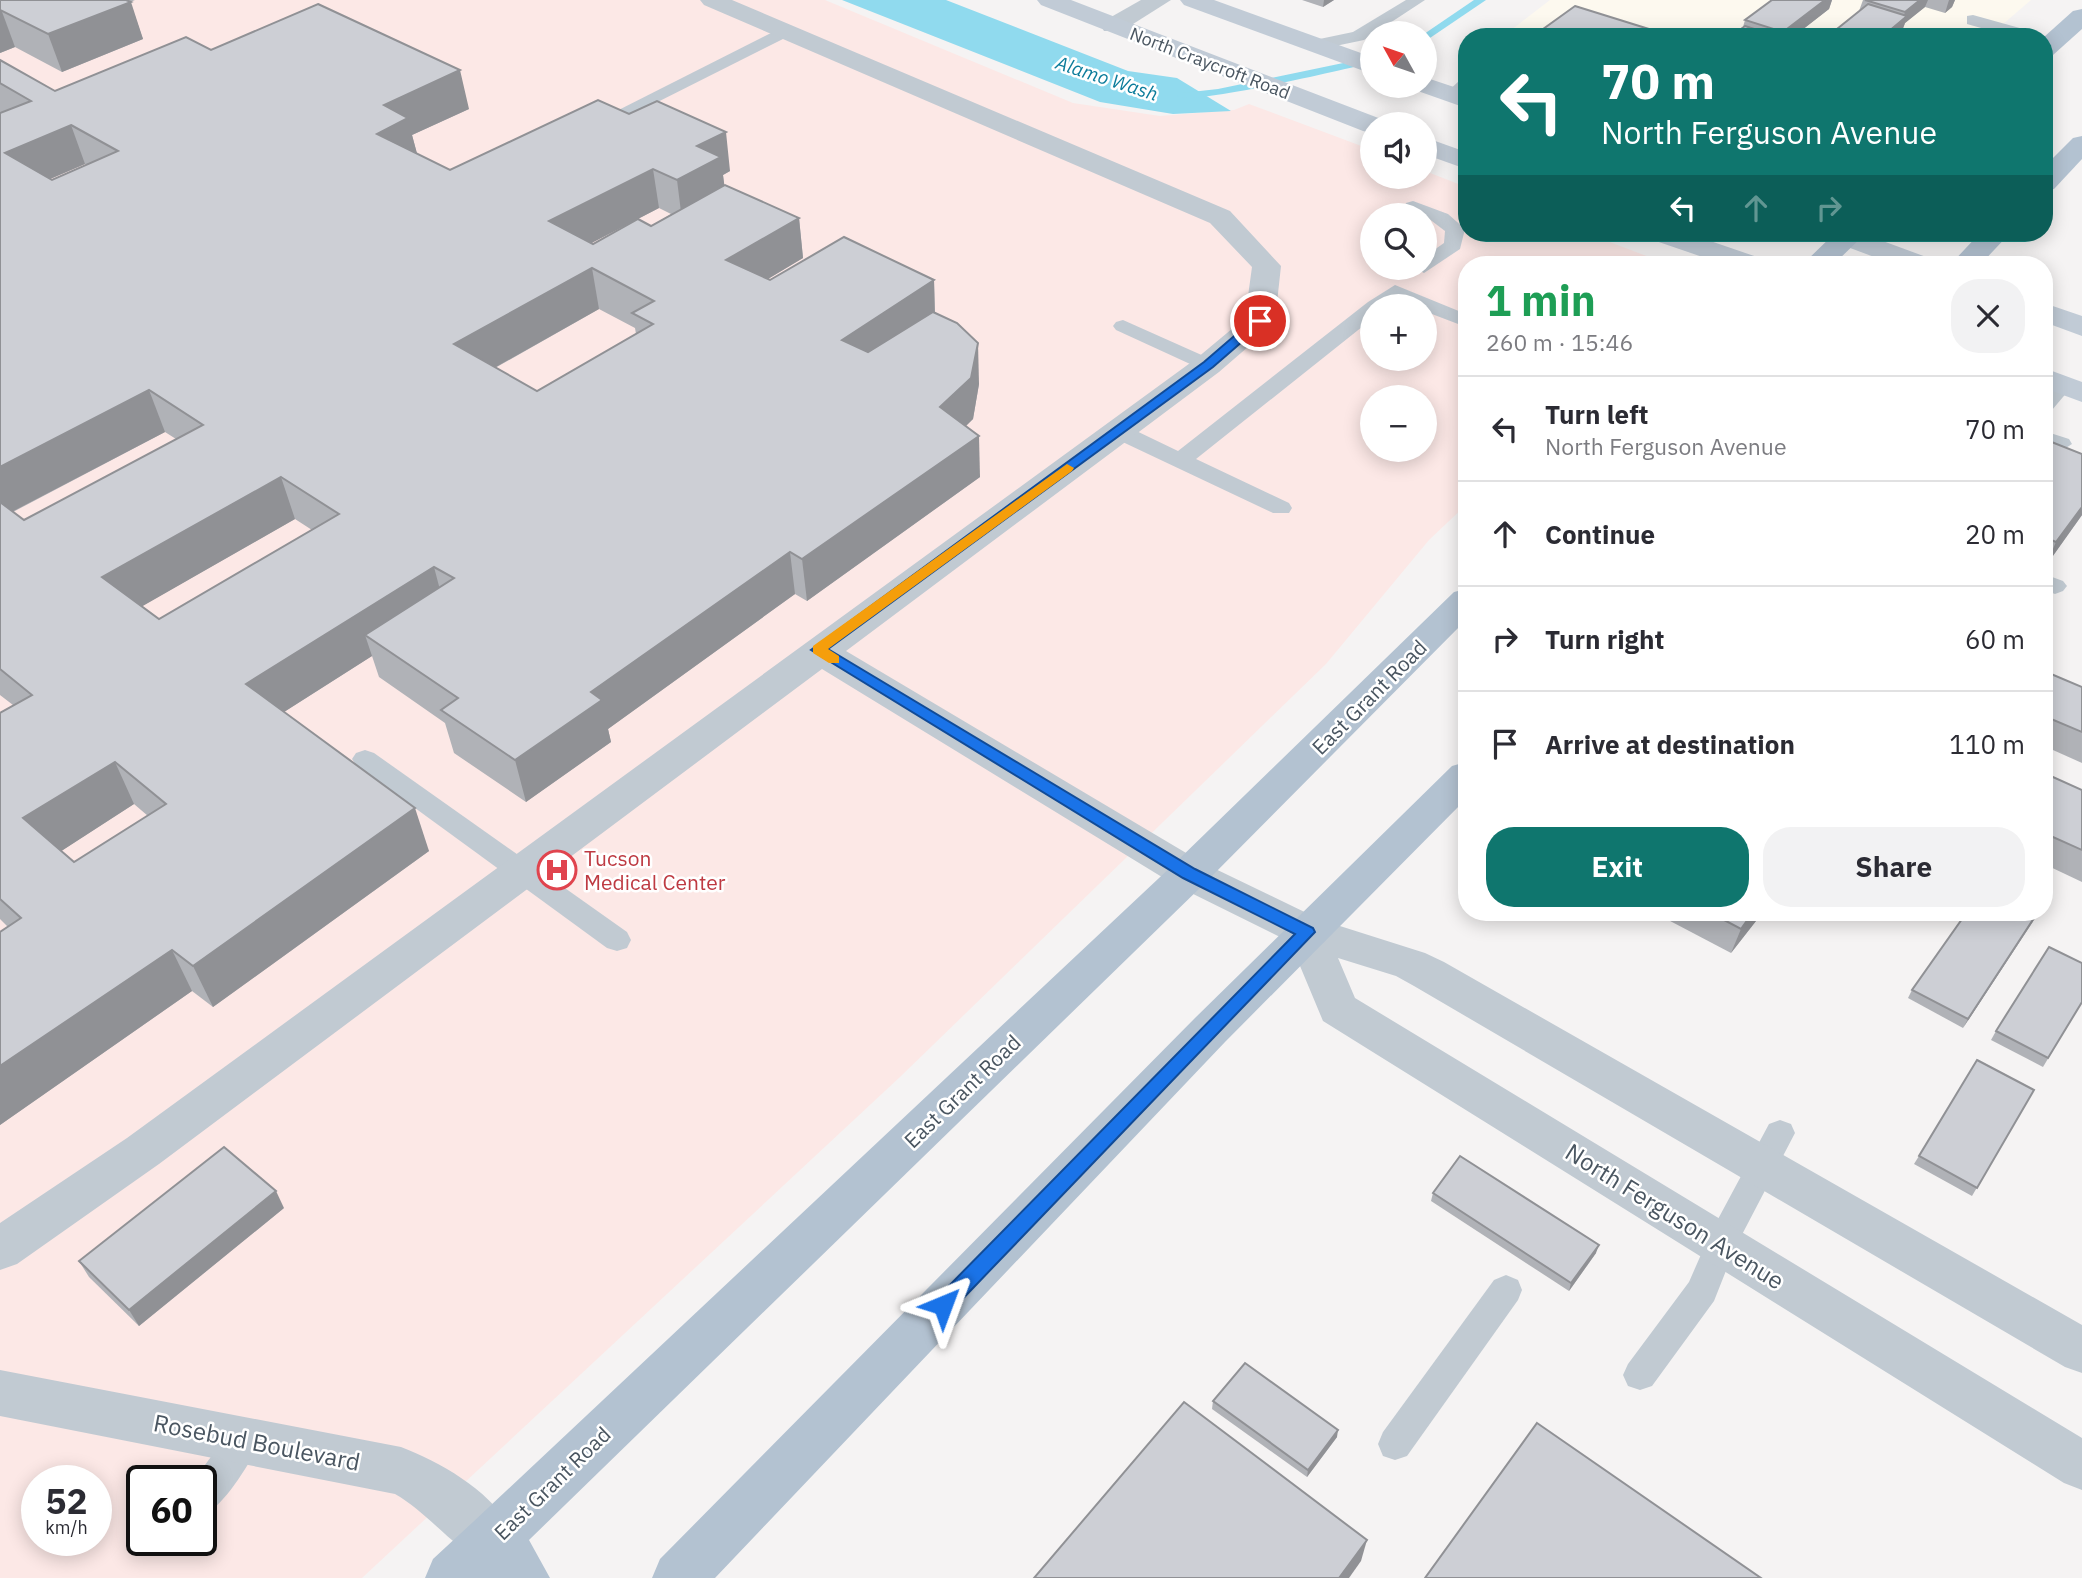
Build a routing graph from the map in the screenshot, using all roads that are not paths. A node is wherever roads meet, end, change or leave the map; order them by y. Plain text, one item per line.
1 (712, 0) edge
2 (1049, 0) edge
3 (1159, 0) edge
4 (1192, 0) edge
5 (1417, 0) edge
6 (2082, 16) edge
7 (1973, 20) dead end
8 (1114, 26) junction
9 (1998, 28) edge
10 (785, 31) junction
11 (2053, 35) edge
12 (1319, 46) junction
13 (1360, 61) edge
14 (1437, 88) edge
15 (1458, 92) edge
16 (1360, 120) edge
17 (582, 133) edge
18 (2082, 144) edge
19 (1437, 150) edge
20 (1458, 158) edge
21 (2053, 174) edge
22 (1437, 217) edge
23 (1686, 242) edge
24 (1838, 242) edge
25 (1865, 242) edge
26 (1987, 242) edge
27 (1727, 256) edge
28 (1824, 256) edge
29 (1899, 256) edge
30 (1973, 256) edge
31 (1437, 257) edge
32 (1408, 280) edge
33 (1395, 291) junction
34 (1391, 294) edge
35 (2053, 316) edge
36 (1458, 318) edge
37 (1360, 319) edge
38 (1123, 326) dead end
39 (2082, 327) edge
40 (1208, 365) junction
41 (1118, 431) junction
42 (1181, 460) junction
43 (1281, 508) dead end
44 (1458, 608) edge
45 (818, 650) junction
46 (365, 759) dead end
47 (1458, 784) edge
48 (520, 871) junction
49 (1189, 874) junction
50 (1307, 932) junction
51 (617, 940) dead end
52 (1771, 1149) junction
53 (1721, 1244) junction
54 (0, 1249) edge
55 (1506, 1290) dead end
56 (2082, 1351) edge
57 (1640, 1375) dead end
58 (0, 1393) edge
59 (244, 1439) junction
60 (1395, 1444) dead end
61 (2082, 1466) edge
62 (217, 1477) edge
63 (507, 1559) edge
64 (452, 1578) edge
65 (678, 1578) edge

1 - 10 street
2 - 8 main road, North Craycroft Road
3 - 8 street
4 - 12 main road
5 - 12 lane
6 - 11 main road
7 - 9 lane
8 - 16 main road, North Craycroft Road
10 - 17 lane
10 - 40 street
12 - 13 main road
14 - 15 main road
18 - 21 main road
19 - 20 main road
22 - 31 lane
23 - 27 main road
24 - 28 main road
25 - 29 main road
26 - 30 main road
32 - 33 lane
33 - 34 lane
33 - 36 lane
35 - 39 main road
37 - 42 lane
38 - 40 lane
40 - 41 street
41 - 42 lane
41 - 45 street
42 - 43 lane
44 - 49 main road, East Grant Road
45 - 48 street
45 - 49 street
46 - 48 lane
47 - 50 main road
48 - 51 lane
48 - 54 street
49 - 50 street
49 - 63 main road, East Grant Road
50 - 52 street
50 - 53 street, North Ferguson Avenue
50 - 65 main road
52 - 53 lane
52 - 56 street
53 - 57 lane
53 - 61 street, North Ferguson Avenue
55 - 60 lane
58 - 59 street, Rosebud Boulevard
59 - 62 lane
59 - 63 street, Rosebud Boulevard
63 - 64 main road, East Grant Road

